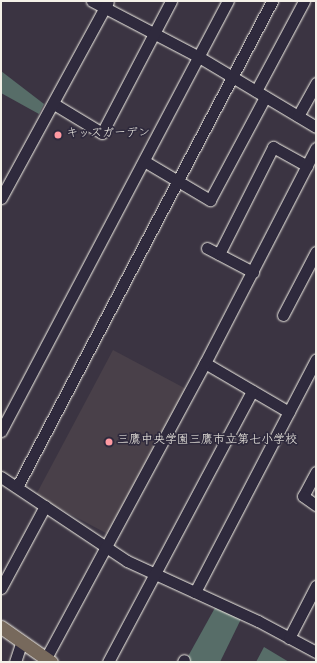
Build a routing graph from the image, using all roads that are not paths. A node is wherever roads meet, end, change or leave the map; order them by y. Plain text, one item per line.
1 (92, 1) edge
2 (172, 1) edge
3 (228, 1) edge
4 (272, 1) edge
5 (304, 1) edge
6 (107, 4) edge
7 (154, 33) junction
8 (198, 58) junction
9 (232, 77) junction
10 (316, 83) edge
11 (260, 94) junction
12 (54, 104) junction
13 (298, 116) junction
14 (316, 127) edge
15 (316, 148) edge
16 (144, 161) junction
17 (306, 166) junction
18 (177, 182) junction
19 (1, 198) edge
20 (207, 248) dead end
21 (316, 252) edge
22 (218, 254) junction
23 (253, 272) junction
24 (283, 314) dead end
25 (316, 360) edge
26 (206, 363) junction
27 (252, 391) junction
28 (289, 412) junction
29 (1, 431) edge
30 (316, 472) edge
31 (1, 477) edge
32 (17, 487) junction
33 (316, 505) edge
34 (46, 506) junction
35 (105, 548) junction
36 (156, 575) junction
37 (316, 586) edge
38 (1, 588) edge
39 (195, 592) junction
40 (1, 626) edge
41 (289, 638) junction
42 (22, 641) junction
43 (316, 652) edge
44 (49, 660) edge
45 (15, 662) edge
46 (108, 662) edge

1 - 6 street
2 - 7 street
3 - 8 street
4 - 9 street
5 - 11 street
6 - 7 street
6 - 12 street
7 - 8 street
7 - 12 street
8 - 9 street
8 - 16 street
9 - 11 street
9 - 18 street
10 - 13 street
11 - 13 street
11 - 18 street
12 - 19 street
13 - 14 street
15 - 17 street
16 - 18 street
16 - 29 street
17 - 22 street
17 - 23 street
18 - 32 street
20 - 22 street
21 - 24 street
22 - 23 street
23 - 26 street
25 - 28 street
26 - 27 street
26 - 35 street
27 - 28 street
27 - 36 street
28 - 39 street
30 - 33 street
31 - 32 street
32 - 34 street
34 - 35 street
34 - 38 street
35 - 36 street
35 - 44 street
36 - 39 street
36 - 46 street
37 - 41 street
39 - 41 street
40 - 42 main road
41 - 43 street
42 - 44 main road
42 - 45 street

